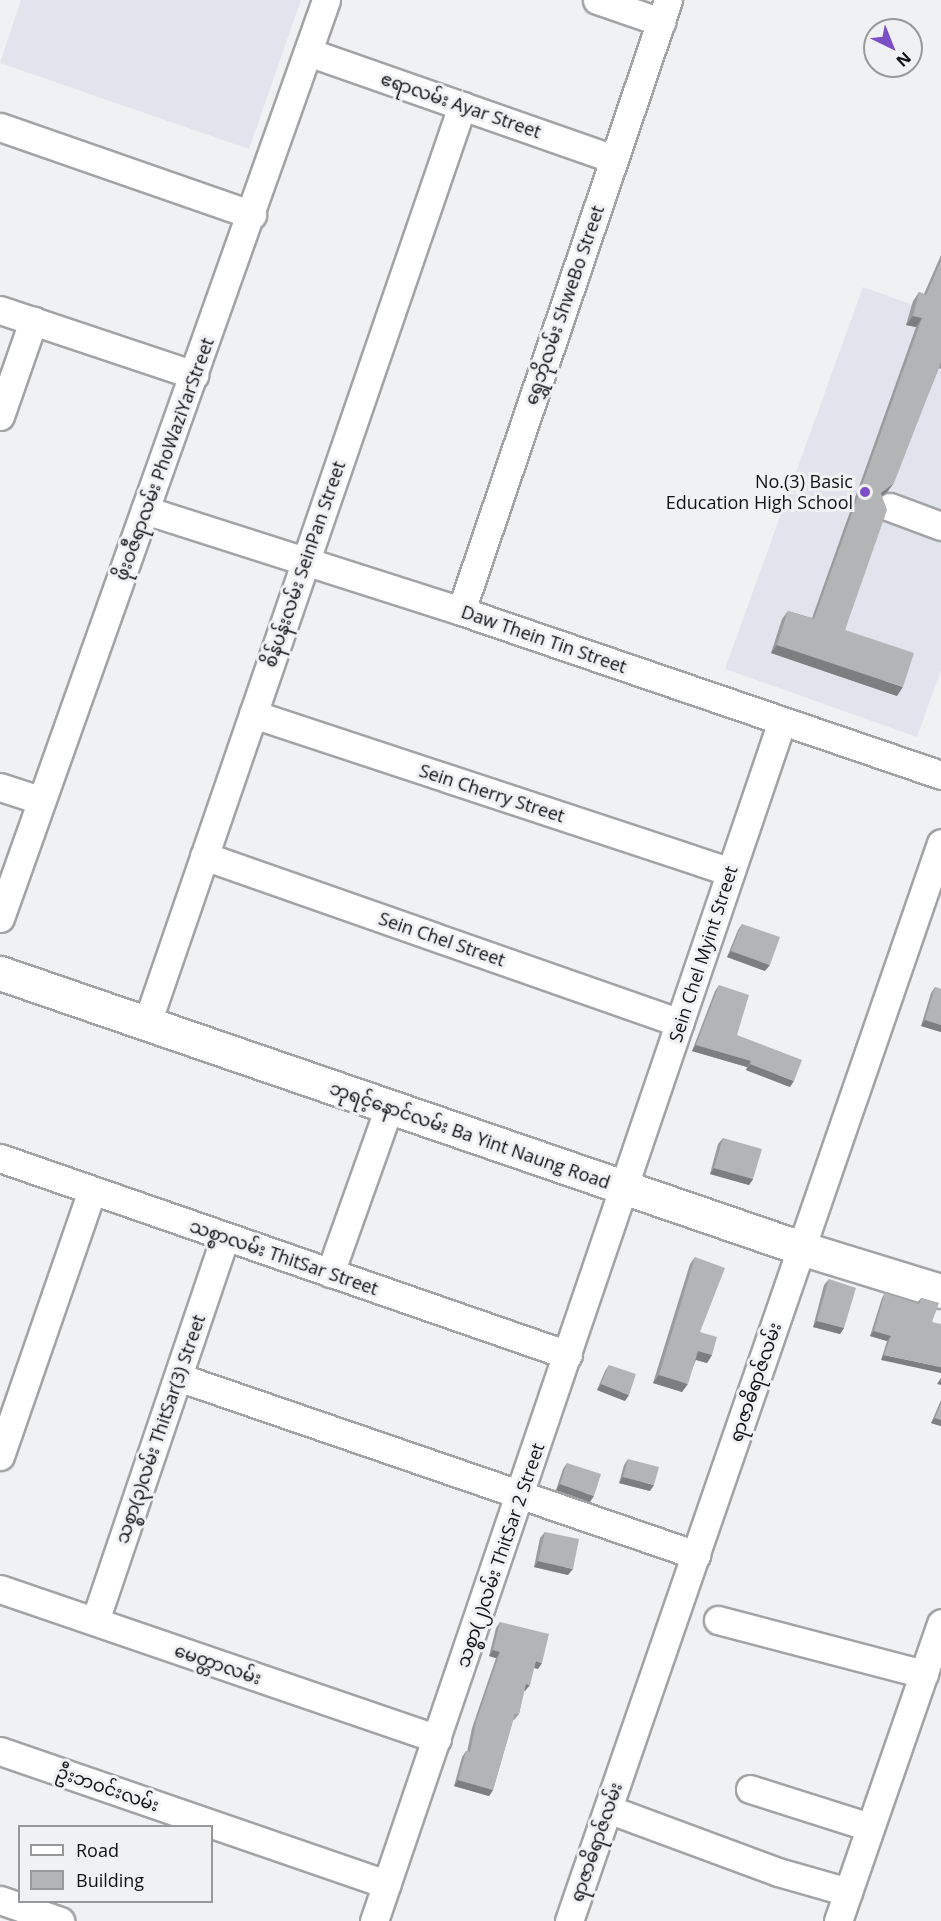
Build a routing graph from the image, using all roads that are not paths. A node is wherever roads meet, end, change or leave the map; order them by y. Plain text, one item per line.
1 (326, 0) edge
2 (597, 0) edge
3 (665, 11) edge
4 (308, 52) junction
5 (462, 106) junction
6 (0, 127) edge
7 (614, 159) junction
8 (252, 214) junction
9 (0, 310) edge
10 (33, 321) junction
11 (194, 375) junction
12 (0, 416) edge
13 (890, 507) dead end
14 (145, 510) junction
15 (941, 526) edge
16 (305, 562) junction
17 (460, 610) junction
18 (253, 714) junction
19 (782, 721) junction
20 (941, 775) edge
21 (0, 786) edge
22 (40, 800) junction
23 (941, 843) edge
24 (204, 856) junction
25 (731, 872) junction
26 (0, 918) edge
27 (0, 973) edge
28 (147, 1023) junction
29 (681, 1023) junction
30 (389, 1107) junction
31 (0, 1158) edge
32 (626, 1188) junction
33 (92, 1191) junction
34 (225, 1237) junction
35 (801, 1248) junction
36 (330, 1273) junction
37 (941, 1291) edge
38 (568, 1355) junction
39 (178, 1377) junction
40 (0, 1456) edge
41 (520, 1494) junction
42 (696, 1555) junction
43 (0, 1589) edge
44 (718, 1620) dead end
45 (95, 1621) junction
46 (941, 1623) edge
47 (924, 1674) junction
48 (437, 1739) junction
49 (0, 1751) edge
50 (750, 1789) dead end
51 (608, 1809) junction
52 (870, 1827) junction
53 (387, 1884) junction
54 (848, 1892) junction
55 (0, 1900) edge
56 (60, 1921) edge
57 (374, 1921) edge
58 (569, 1921) edge
59 (838, 1921) edge

1 - 4 street, ဖိုးဝဇီရာလမ်း PhoWaziYarStreet
2 - 3 street
3 - 7 street, ရွှေဘိုလမ်း ShweBo Street
4 - 5 street, ဧရာလမ်း Ayar Street
4 - 8 street, ဖိုးဝဇီရာလမ်း PhoWaziYarStreet
5 - 7 street, ဧရာလမ်း Ayar Street
5 - 16 street, စိန်ပန်းလမ်း SeinPan Street
6 - 8 street
7 - 17 street, ရွှေဘိုလမ်း ShweBo Street
8 - 11 street, ဖိုးဝဇီရာလမ်း PhoWaziYarStreet
9 - 10 street
10 - 11 street
10 - 12 street
11 - 14 street, ဖိုးဝဇီရာလမ်း PhoWaziYarStreet
13 - 15 street
14 - 16 street, Daw Thein Tin Street
14 - 22 street, ဖိုးဝဇီရာလမ်း PhoWaziYarStreet
16 - 17 street, Daw Thein Tin Street
16 - 18 street, စိန်ပန်းလမ်း SeinPan Street
17 - 19 street, Daw Thein Tin Street
18 - 24 street, စိန်ပန်းလမ်း SeinPan Street
18 - 25 street, Sein Cherry Street
19 - 20 street, Daw Thein Tin Street
19 - 25 street, Sein Chel Myint Street
21 - 22 street
22 - 26 street, ဖိုးဝဇီရာလမ်း PhoWaziYarStreet
23 - 35 street, ရာဇာဓိရာဇ်လမ်း
24 - 28 street, စိန်ပန်းလမ်း SeinPan Street
24 - 29 street, Sein Chel Street
25 - 29 street, Sein Chel Myint Street
27 - 28 main road, ဘုရင့်နောင်လမ်း Ba Yint Naung Road
28 - 30 main road, ဘုရင့်နောင်လမ်း Ba Yint Naung Road
29 - 32 street, Sein Chel Myint Street
30 - 32 main road, ဘုရင့်နောင်လမ်း Ba Yint Naung Road
30 - 36 street
31 - 33 street, သစ္စာလမ်း ThitSar Street
32 - 35 main road, ဘုရင့်နောင်လမ်း Ba Yint Naung Road
32 - 38 street, သစ္စာ(၂)လမ်း ThitSar 2 Street
33 - 34 street, သစ္စာလမ်း ThitSar Street
33 - 40 street
34 - 36 street, သစ္စာလမ်း ThitSar Street
34 - 39 street, သစ္စာ(၃)လမ်း ThitSar(3) Street
35 - 37 main road, ဘုရင့်နောင်လမ်း Ba Yint Naung Road
35 - 42 street, ရာဇာဓိရာဇ်လမ်း
36 - 38 street, သစ္စာလမ်း ThitSar Street
38 - 41 street, သစ္စာ(၂)လမ်း ThitSar 2 Street
39 - 41 street
39 - 45 street, သစ္စာ(၃)လမ်း ThitSar(3) Street
41 - 42 street
41 - 48 street, သစ္စာ(၂)လမ်း ThitSar 2 Street
42 - 51 street, ရာဇာဓိရာဇ်လမ်း
43 - 45 street, မေတ္တာလမ်း
44 - 47 street
45 - 48 street, မေတ္တာလမ်း
46 - 47 street
47 - 52 street
48 - 53 street, သစ္စာ(၂)လမ်း ThitSar 2 Street
49 - 53 street, ဦးဘဝင်းလမ်း
50 - 52 street
51 - 54 street
51 - 58 street, ရာဇာဓိရာဇ်လမ်း
52 - 54 street
53 - 57 street, သစ္စာ(၂)လမ်း ThitSar 2 Street
54 - 59 street
55 - 56 street

